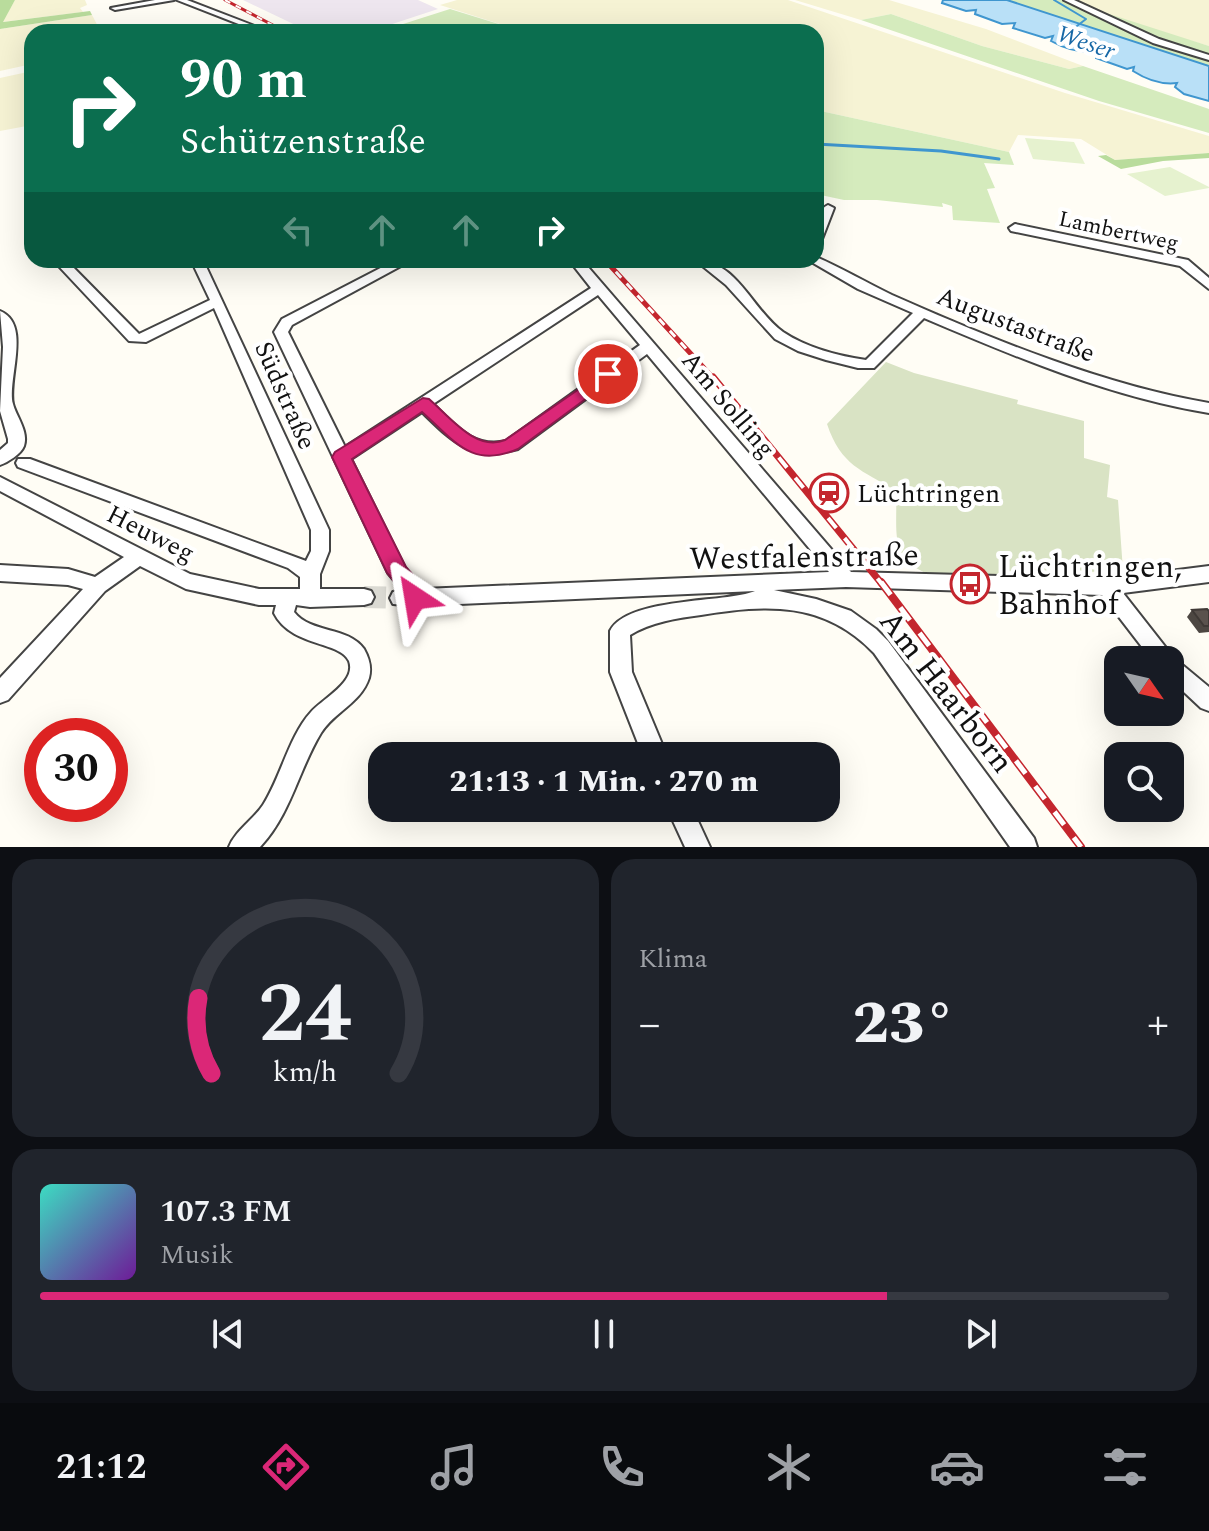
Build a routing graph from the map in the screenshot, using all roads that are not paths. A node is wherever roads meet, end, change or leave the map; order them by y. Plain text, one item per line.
1 (170, 0) edge
2 (181, 0) edge
3 (1068, 0) edge
4 (115, 8) dead end
5 (245, 24) edge
6 (1209, 58) edge
7 (828, 208) dead end
8 (824, 218) edge
9 (1015, 228) dead end
10 (824, 265) edge
11 (67, 268) edge
12 (201, 268) edge
13 (391, 268) edge
14 (582, 268) edge
15 (713, 268) edge
16 (1209, 285) edge
17 (600, 288) junction
18 (218, 302) junction
19 (921, 313) junction
20 (0, 315) edge
21 (648, 346) junction
22 (423, 403) junction
23 (1209, 408) edge
24 (342, 457) junction
25 (0, 459) edge
26 (24, 463) dead end
27 (0, 483) edge
28 (138, 557) junction
29 (0, 573) edge
30 (310, 574) junction
31 (1209, 574) edge
32 (846, 579) junction
33 (98, 586) junction
34 (1107, 587) junction
35 (764, 591) junction
36 (364, 597) tunnel mouth
37 (299, 599) junction
38 (1153, 646) edge
39 (1184, 679) edge
40 (0, 693) edge
41 (1209, 701) edge
42 (649, 742) edge
43 (686, 822) edge
44 (241, 847) edge
45 (698, 847) edge
46 (1025, 847) edge

1 - 4 street
2 - 5 street
3 - 6 street
7 - 8 street
9 - 16 street, Lambertweg
10 - 19 street, Augustastraße
11 - 18 street
12 - 18 street, Südstraße
13 - 24 street
14 - 17 street, Am Solling
15 - 19 street
17 - 21 street, Am Solling
17 - 22 street
18 - 30 street, Südstraße
19 - 23 street, Augustastraße
20 - 25 street
21 - 22 street
21 - 32 street, Am Solling
22 - 24 street
24 - 35 street, Westfalenstraße
26 - 30 street, Heuweg
27 - 28 street, Heuweg
28 - 33 street
28 - 37 street, Heuweg
29 - 33 street
30 - 37 street, Südstraße
31 - 34 street, Westfalenstraße
32 - 34 street, Westfalenstraße
32 - 35 street, Westfalenstraße
33 - 40 street
34 - 38 street
35 - 42 street
35 - 46 street, Am Haarborn
36 - 37 street
37 - 44 street
39 - 41 street
43 - 45 street

